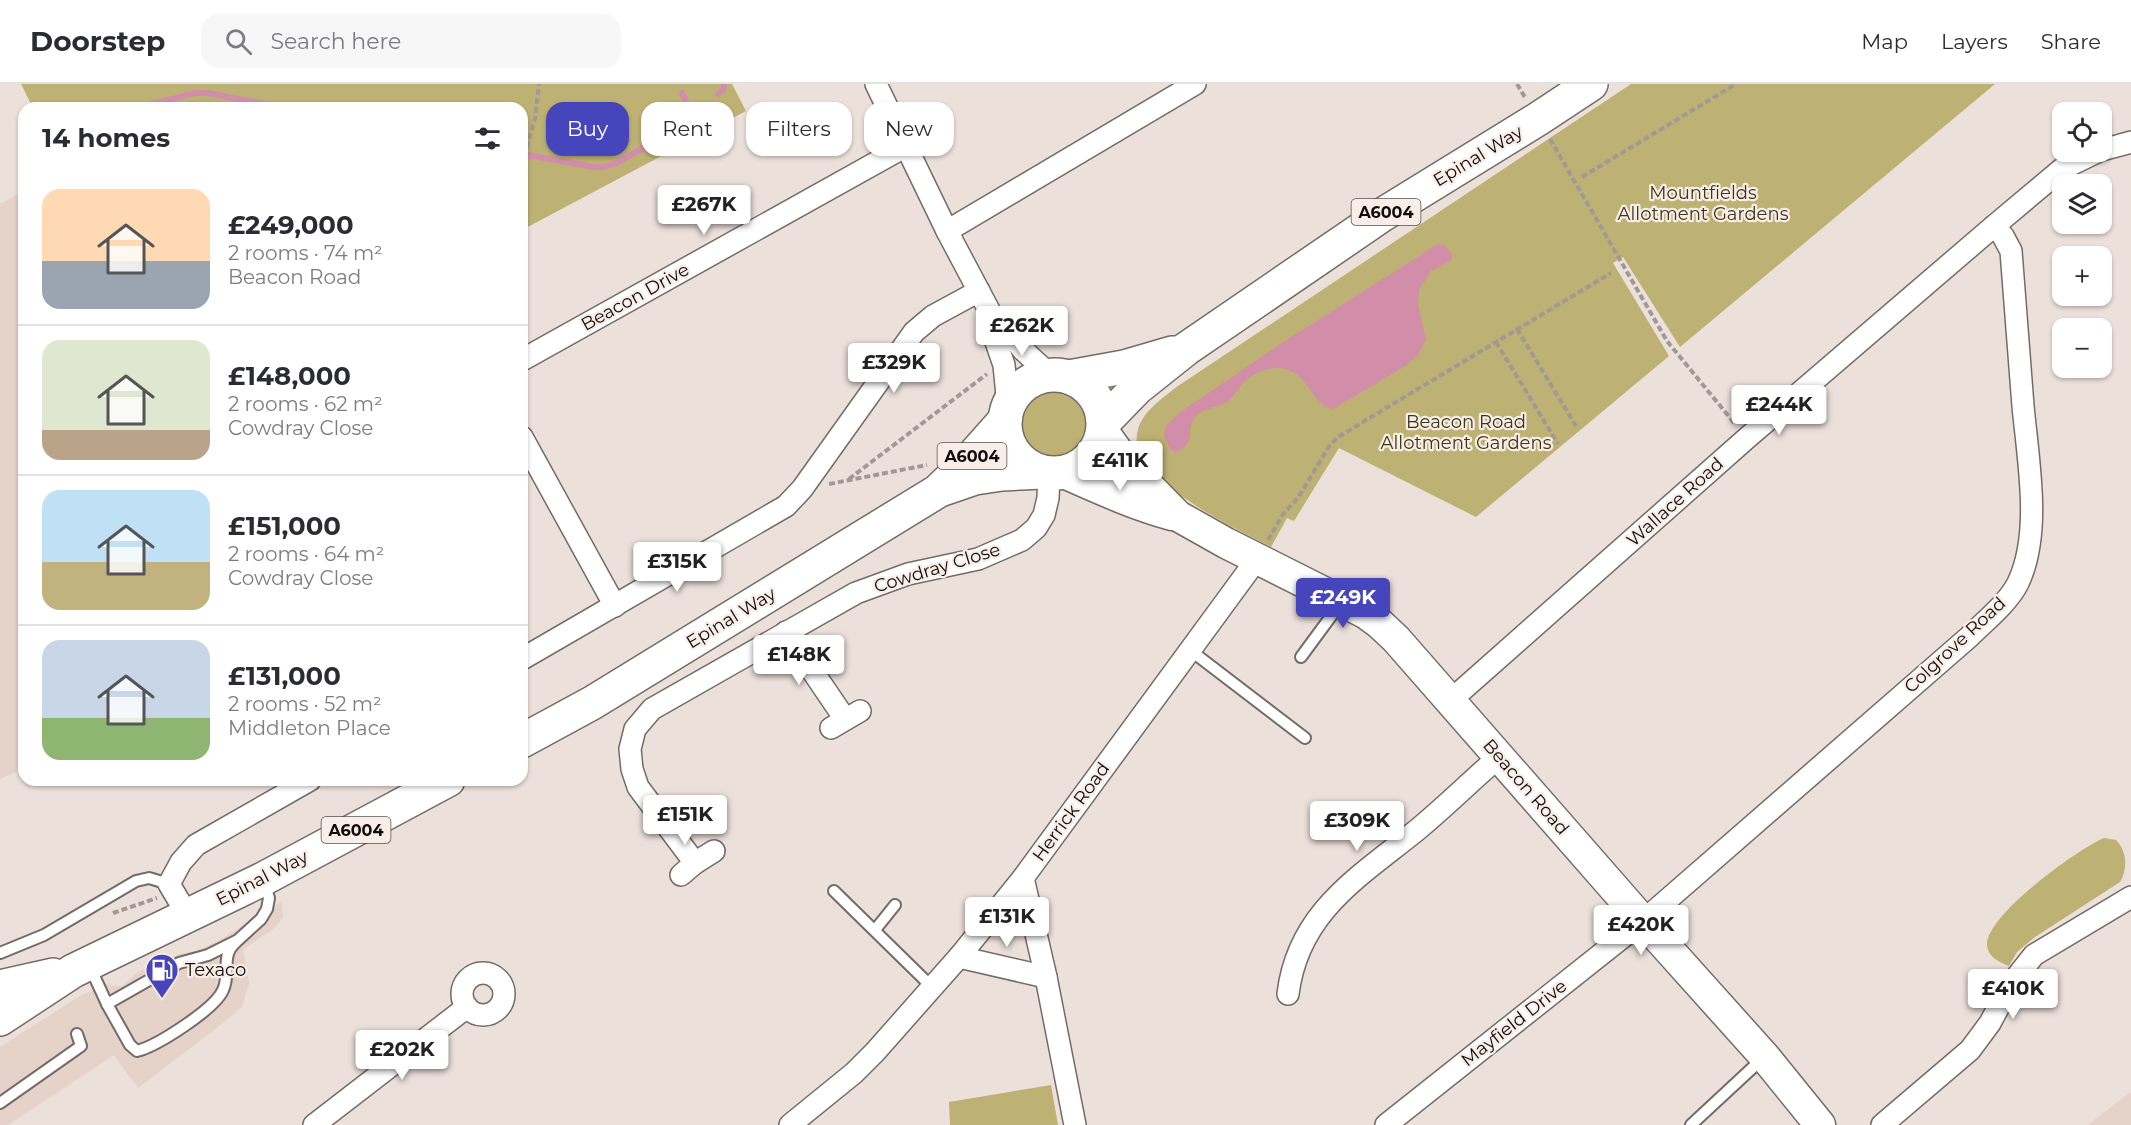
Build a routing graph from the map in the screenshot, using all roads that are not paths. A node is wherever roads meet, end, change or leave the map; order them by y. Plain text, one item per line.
1 (876, 84) edge
2 (1195, 84) edge
3 (1591, 84) edge
4 (885, 102) edge
5 (2131, 142) edge
6 (2112, 147) edge
7 (888, 156) edge
8 (911, 156) edge
9 (2076, 162) edge
10 (1994, 226) junction
11 (947, 231) junction
12 (979, 291) junction
13 (991, 314) junction
14 (1186, 349) junction
15 (528, 357) edge
16 (1059, 376) junction
17 (1001, 402) junction
18 (1104, 427) junction
19 (528, 448) edge
20 (1052, 473) junction
21 (936, 477) junction
22 (1178, 516) junction
23 (1257, 559) junction
24 (1342, 601) junction
25 (615, 606) junction
26 (786, 632) junction
27 (1190, 650) junction
28 (528, 656) edge
29 (1301, 657) dead end
30 (1451, 700) junction
31 (845, 719) dead end
32 (528, 738) edge
33 (1305, 738) dead end
34 (1500, 756) junction
35 (300, 786) edge
36 (437, 786) edge
37 (714, 851) dead end
38 (1023, 878) junction
39 (263, 879) junction
40 (169, 884) junction
41 (834, 891) dead end
42 (2131, 897) edge
43 (895, 905) dead end
44 (188, 916) junction
45 (1643, 921) junction
46 (875, 930) junction
47 (238, 940) junction
48 (0, 954) edge
49 (959, 957) junction
50 (80, 968) junction
51 (1046, 977) junction
52 (0, 987) edge
53 (933, 988) junction
54 (1288, 994) dead end
55 (107, 1004) junction
56 (467, 1007) dead end
57 (0, 1019) edge
58 (77, 1034) dead end
59 (1765, 1057) junction
60 (0, 1103) edge
61 (314, 1125) edge
62 (790, 1125) edge
63 (1075, 1125) edge
64 (1386, 1125) edge
65 (1691, 1125) edge
66 (1820, 1125) edge
67 (1882, 1125) edge

1 - 4 street
2 - 11 street
3 - 14 main road, Epinal Way / A6004
5 - 6 street, Wallace Road
7 - 15 street, Beacon Drive
8 - 11 street
9 - 10 street, Wallace Road
10 - 30 street, Wallace Road
10 - 45 street, Colgrove Road
11 - 12 street
12 - 13 street
12 - 25 street
13 - 16 street
13 - 17 street
14 - 16 main road, Epinal Way / A6004
14 - 18 main road, Epinal Way / A6004
16 - 17 main road
16 - 18 main road
17 - 20 main road
17 - 21 main road, Epinal Way / A6004
18 - 20 main road
18 - 22 street, Beacon Road
19 - 25 street
20 - 21 main road, Epinal Way / A6004
20 - 22 street, Beacon Road
20 - 26 street, Cowdray Close
21 - 32 main road, Epinal Way / A6004
22 - 23 street, Beacon Road
23 - 24 street, Beacon Road
23 - 27 street, Herrick Road
24 - 29 lane
24 - 30 street, Beacon Road
25 - 28 street
26 - 31 street
26 - 37 street, Cowdray Close
27 - 33 lane
27 - 38 street, Herrick Road
30 - 34 street, Beacon Road
34 - 45 street, Beacon Road
34 - 54 street
35 - 40 street
36 - 39 main road, Epinal Way / A6004
38 - 49 street, Herrick Road
38 - 51 street
39 - 44 main road, Epinal Way / A6004
39 - 47 lane
40 - 44 street
40 - 48 lane
41 - 46 lane
42 - 67 street
43 - 46 lane
44 - 50 main road, Epinal Way / A6004
45 - 59 street, Beacon Road
45 - 64 street, Mayfield Drive
46 - 53 lane
47 - 55 lane
47 - 55 lane
49 - 51 street
49 - 53 street, Herrick Road
50 - 52 main road, Epinal Way / A6004
50 - 55 lane
50 - 57 main road, Epinal Way / A6004
51 - 63 street
53 - 62 street, Herrick Road
56 - 61 street
58 - 60 lane
59 - 65 lane
59 - 66 street, Beacon Road

